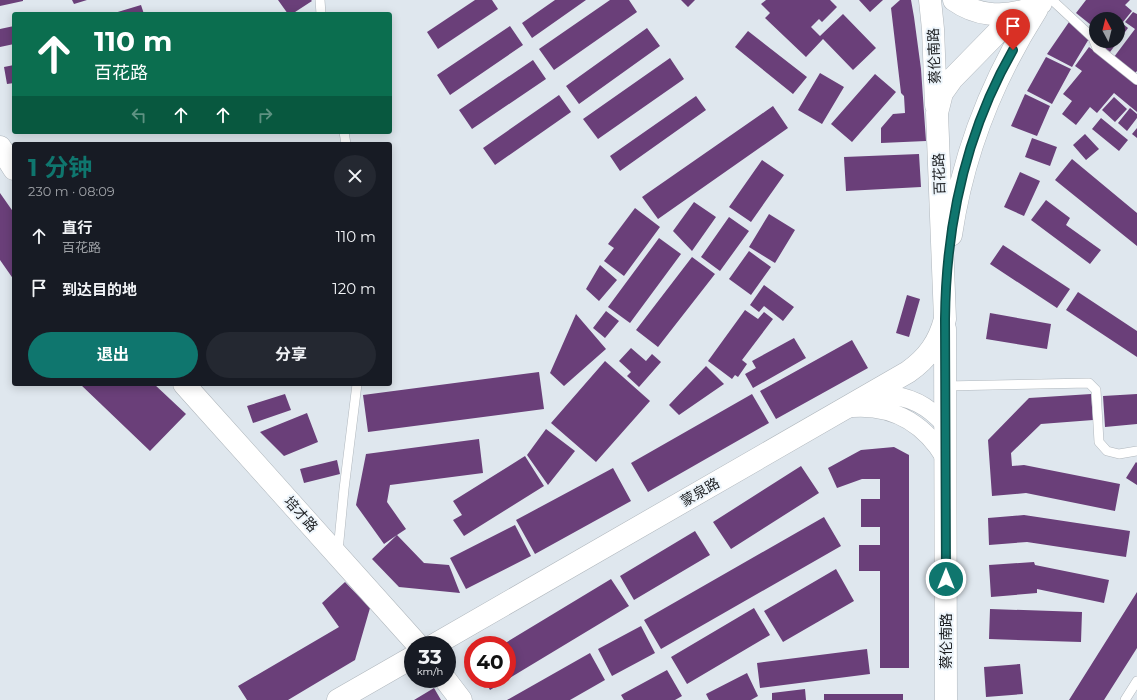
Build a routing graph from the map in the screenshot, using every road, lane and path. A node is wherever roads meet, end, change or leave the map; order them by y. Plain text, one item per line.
1 (320, 0) edge
2 (930, 0) edge
3 (954, 0) edge
4 (1046, 1) edge
5 (321, 12) edge
6 (1137, 80) edge
7 (937, 113) junction
8 (0, 147) edge
9 (12, 167) edge
10 (945, 319) junction
11 (186, 386) edge
12 (357, 386) edge
13 (945, 386) junction
14 (864, 397) junction
15 (843, 409) junction
16 (945, 425) junction
17 (1137, 451) edge
18 (945, 458) junction
19 (337, 555) junction
20 (410, 636) edge
21 (450, 636) edge
22 (404, 662) edge
23 (1137, 681) edge
24 (452, 688) edge
25 (338, 700) edge
26 (461, 700) edge
27 (946, 700) edge
28 (1125, 700) edge

1 - 5 lane
2 - 7 main road, 蔡伦南路
3 - 4 main road
4 - 6 lane
4 - 7 main road, 百花路
4 - 10 main road, 百花路
7 - 10 main road, 百花路
8 - 9 main road
10 - 13 main road, 蔡伦南路
10 - 14 main road, 蒙泉路
11 - 19 main road, 培才路
12 - 19 lane
13 - 16 main road, 蔡伦南路
13 - 17 lane
14 - 15 main road, 蒙泉路
14 - 16 street
15 - 18 street
15 - 21 main road, 蒙泉路
16 - 18 main road, 蔡伦南路
18 - 27 main road, 蔡伦南路
19 - 20 main road, 培才路
22 - 25 main road
23 - 28 lane
24 - 26 main road

